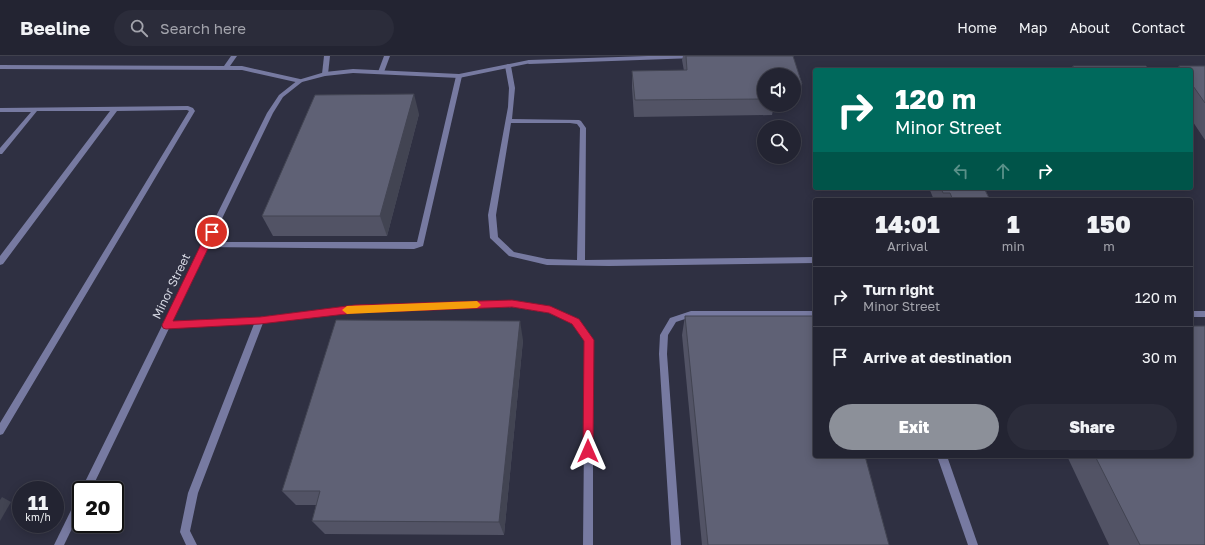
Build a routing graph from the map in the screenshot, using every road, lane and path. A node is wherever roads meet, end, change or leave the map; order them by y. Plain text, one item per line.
1 (234, 56) edge
2 (327, 56) edge
3 (387, 56) edge
4 (695, 56) edge
5 (619, 57) edge
6 (508, 66) junction
7 (0, 68) edge
8 (226, 68) junction
9 (381, 72) junction
10 (325, 74) junction
11 (459, 76) junction
12 (300, 81) junction
13 (115, 108) junction
14 (36, 109) junction
15 (0, 110) edge
16 (508, 121) junction
17 (0, 152) edge
18 (205, 245) junction
19 (813, 260) edge
20 (0, 262) edge
21 (581, 262) junction
22 (813, 314) edge
23 (1193, 314) edge
24 (1205, 314) edge
25 (260, 320) junction
26 (166, 325) junction
27 (0, 431) edge
28 (943, 458) edge
29 (90, 481) edge
30 (72, 518) edge
31 (59, 545) edge
32 (192, 545) edge
33 (588, 545) edge
34 (676, 545) edge
35 (973, 545) edge

1 - 8 street
2 - 10 street
3 - 9 street
4 - 5 street
5 - 6 street
6 - 11 street
6 - 16 street
7 - 8 street
8 - 12 street
9 - 10 street
9 - 11 street
10 - 12 street
11 - 18 street
12 - 18 street, Minor Street
13 - 14 street
13 - 20 street
13 - 27 street
14 - 15 street
14 - 17 street
16 - 21 street
16 - 21 street
18 - 26 street, Minor Street
19 - 21 street
22 - 34 street
23 - 24 street
25 - 26 street
25 - 32 street
25 - 33 street
26 - 29 street, Minor Street
28 - 35 street
30 - 31 street

